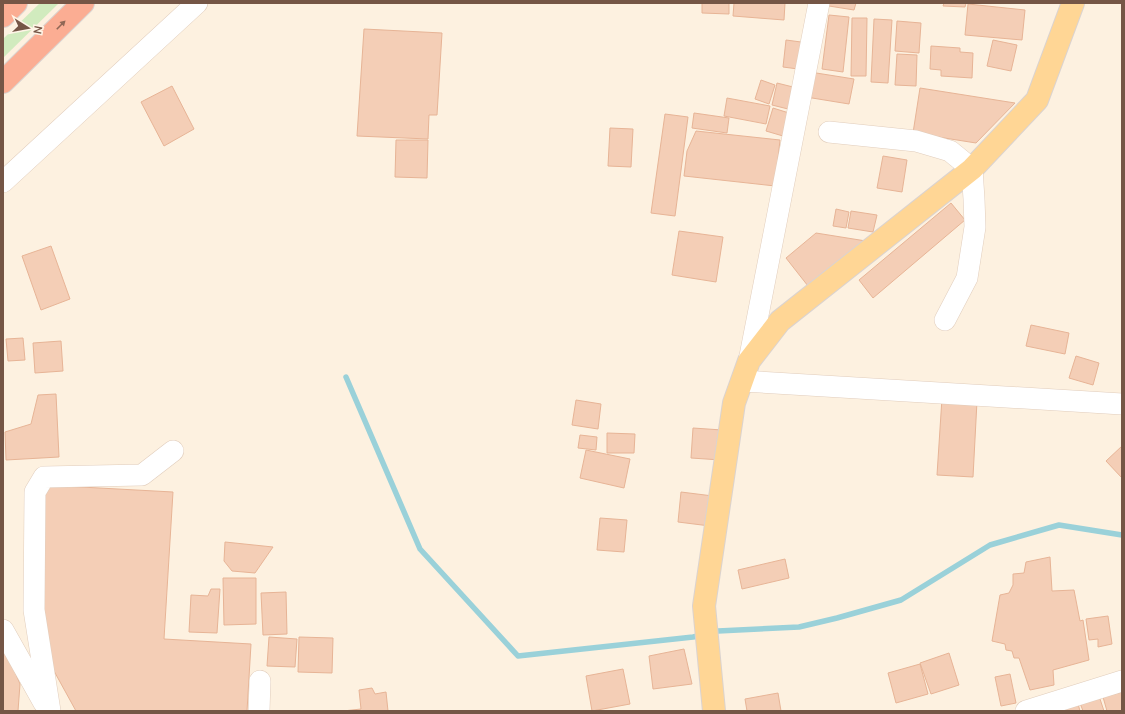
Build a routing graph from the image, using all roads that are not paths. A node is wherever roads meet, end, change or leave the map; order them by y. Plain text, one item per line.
1 (16, 3) edge
2 (83, 3) edge
3 (197, 3) edge
4 (819, 3) edge
5 (1073, 3) edge
6 (3, 16) edge
7 (3, 82) edge
8 (829, 132) dead end
9 (972, 169) junction
10 (3, 182) edge
11 (945, 320) dead end
12 (749, 361) junction
13 (742, 381) junction
14 (1122, 404) edge
15 (172, 451) dead end
16 (3, 630) edge
17 (260, 681) dead end
18 (1122, 681) edge
19 (49, 711) edge
20 (259, 711) edge
21 (714, 711) edge
22 (1026, 711) edge

1 - 6 highway
7 -> 2 highway
3 - 10 street
4 - 12 street
5 - 9 main road
8 - 9 street
9 - 11 street
9 - 12 main road
12 - 13 main road
13 - 14 street
13 - 21 main road
15 - 19 street
16 - 19 street
17 - 20 street
18 - 22 street

